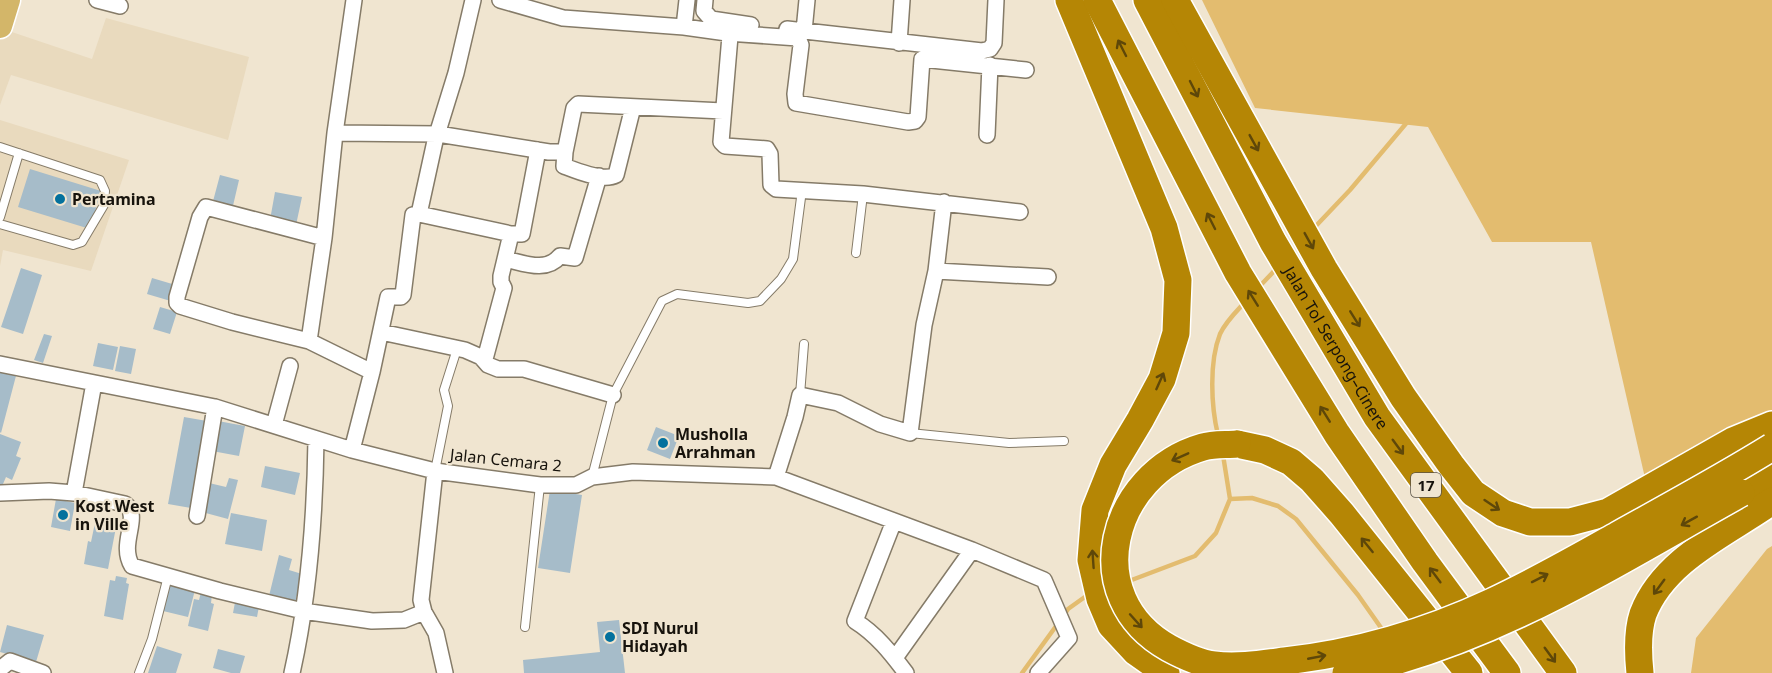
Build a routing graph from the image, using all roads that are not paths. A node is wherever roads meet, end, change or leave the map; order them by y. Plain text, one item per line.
1 (8, 0) edge
2 (97, 0) edge
3 (354, 0) edge
4 (473, 0) edge
5 (500, 0) edge
6 (687, 0) edge
7 (705, 0) edge
8 (807, 0) edge
9 (902, 0) edge
10 (996, 0) edge
11 (1069, 0) edge
12 (1097, 0) edge
13 (1147, 0) edge
14 (1174, 0) edge
15 (120, 6) dead end
16 (0, 26) edge
17 (684, 27) junction
18 (804, 31) junction
19 (727, 33) junction
20 (899, 43) junction
21 (990, 65) junction
22 (1026, 70) dead end
23 (633, 107) junction
24 (723, 111) junction
25 (334, 132) junction
26 (438, 134) junction
27 (987, 135) dead end
28 (0, 147) edge
29 (538, 150) junction
30 (565, 152) junction
31 (19, 153) junction
32 (599, 176) junction
33 (802, 190) junction
34 (863, 194) junction
35 (944, 202) junction
36 (1020, 212) dead end
37 (419, 214) junction
38 (0, 217) edge
39 (0, 224) edge
40 (511, 234) junction
41 (324, 238) junction
42 (856, 253) dead end
43 (505, 259) junction
44 (936, 271) junction
45 (1048, 277) dead end
46 (381, 333) junction
47 (309, 341) junction
48 (804, 344) dead end
49 (457, 349) junction
50 (485, 359) junction
51 (0, 364) edge
52 (290, 366) dead end
53 (372, 372) junction
54 (93, 383) junction
55 (613, 395) junction
56 (800, 395) junction
57 (214, 407) junction
58 (274, 425) junction
59 (1772, 425) edge
60 (910, 433) junction
61 (316, 439) junction
62 (1064, 441) dead end
63 (1772, 447) edge
64 (352, 450) junction
65 (435, 471) junction
66 (592, 477) junction
67 (776, 477) junction
68 (1772, 477) edge
69 (540, 485) junction
70 (0, 493) edge
71 (74, 493) junction
72 (1772, 501) edge
73 (197, 516) dead end
74 (894, 521) junction
75 (972, 550) junction
76 (168, 576) junction
77 (303, 611) junction
78 (424, 612) junction
79 (525, 627) dead end
80 (895, 658) junction
81 (1, 670) edge
82 (43, 673) edge
83 (139, 673) edge
84 (292, 673) edge
85 (445, 673) edge
86 (906, 673) edge
87 (1038, 673) edge
88 (1166, 673) edge
89 (1346, 673) edge
90 (1469, 673) edge
91 (1507, 673) edge
92 (1563, 673) edge
93 (1640, 673) edge

1 - 16 main road
2 - 15 street
3 - 25 street
4 - 26 street
5 - 17 street
6 - 17 street
7 - 18 street
8 - 18 street
9 - 20 street
10 - 20 street
88 -> 11 highway
91 -> 12 highway
13 -> 92 highway, Jalan Tol Serpong–Cinere / 17
14 -> 59 highway
17 - 19 street
18 - 20 street
19 - 21 street
19 - 24 street
21 - 22 street
21 - 27 street
23 - 24 street
23 - 30 street
23 - 32 street
24 - 33 street
25 - 26 street
25 - 41 street
26 - 29 street
26 - 37 street
28 - 31 lane
29 - 30 street
29 - 40 street
30 - 32 street
31 - 38 lane
31 - 39 lane
32 - 43 street
33 - 34 street
33 - 55 lane
34 - 35 street
34 - 42 lane
35 - 36 street
35 - 44 street
37 - 40 street
37 - 46 street
40 - 43 street
41 - 47 street
41 - 47 street
43 - 50 street
44 - 45 street
44 - 60 street
46 - 49 street
46 - 53 street
47 - 53 street
48 - 56 lane
49 - 50 street
49 - 65 lane
50 - 55 street
51 - 54 street, Jalan Cemara 2
52 - 58 street
53 - 64 street
54 - 57 street, Jalan Cemara 2
54 - 71 street
55 - 66 lane
56 - 60 street
56 - 67 street
57 - 58 street, Jalan Cemara 2
57 - 73 street
58 - 61 street, Jalan Cemara 2
60 - 62 lane
61 - 64 street, Jalan Cemara 2
61 - 77 street
90 -> 63 highway, bridge
64 - 65 street, Jalan Cemara 2
65 - 69 street, Jalan Cemara 2
65 - 78 street
66 - 67 street, Jalan Cemara 2
66 - 69 street, Jalan Cemara 2
67 - 74 street, Jalan Cemara 2
68 -> 89 highway, bridge
69 - 79 lane
70 - 71 street
71 - 76 street
72 -> 93 highway
74 - 75 street, Jalan Cemara 2
74 - 80 street
75 - 80 street
75 - 87 street, Jalan Cemara 2
76 - 77 street
76 - 83 lane
77 - 78 street
77 - 84 street
78 - 85 street
80 - 86 street
81 - 82 street

